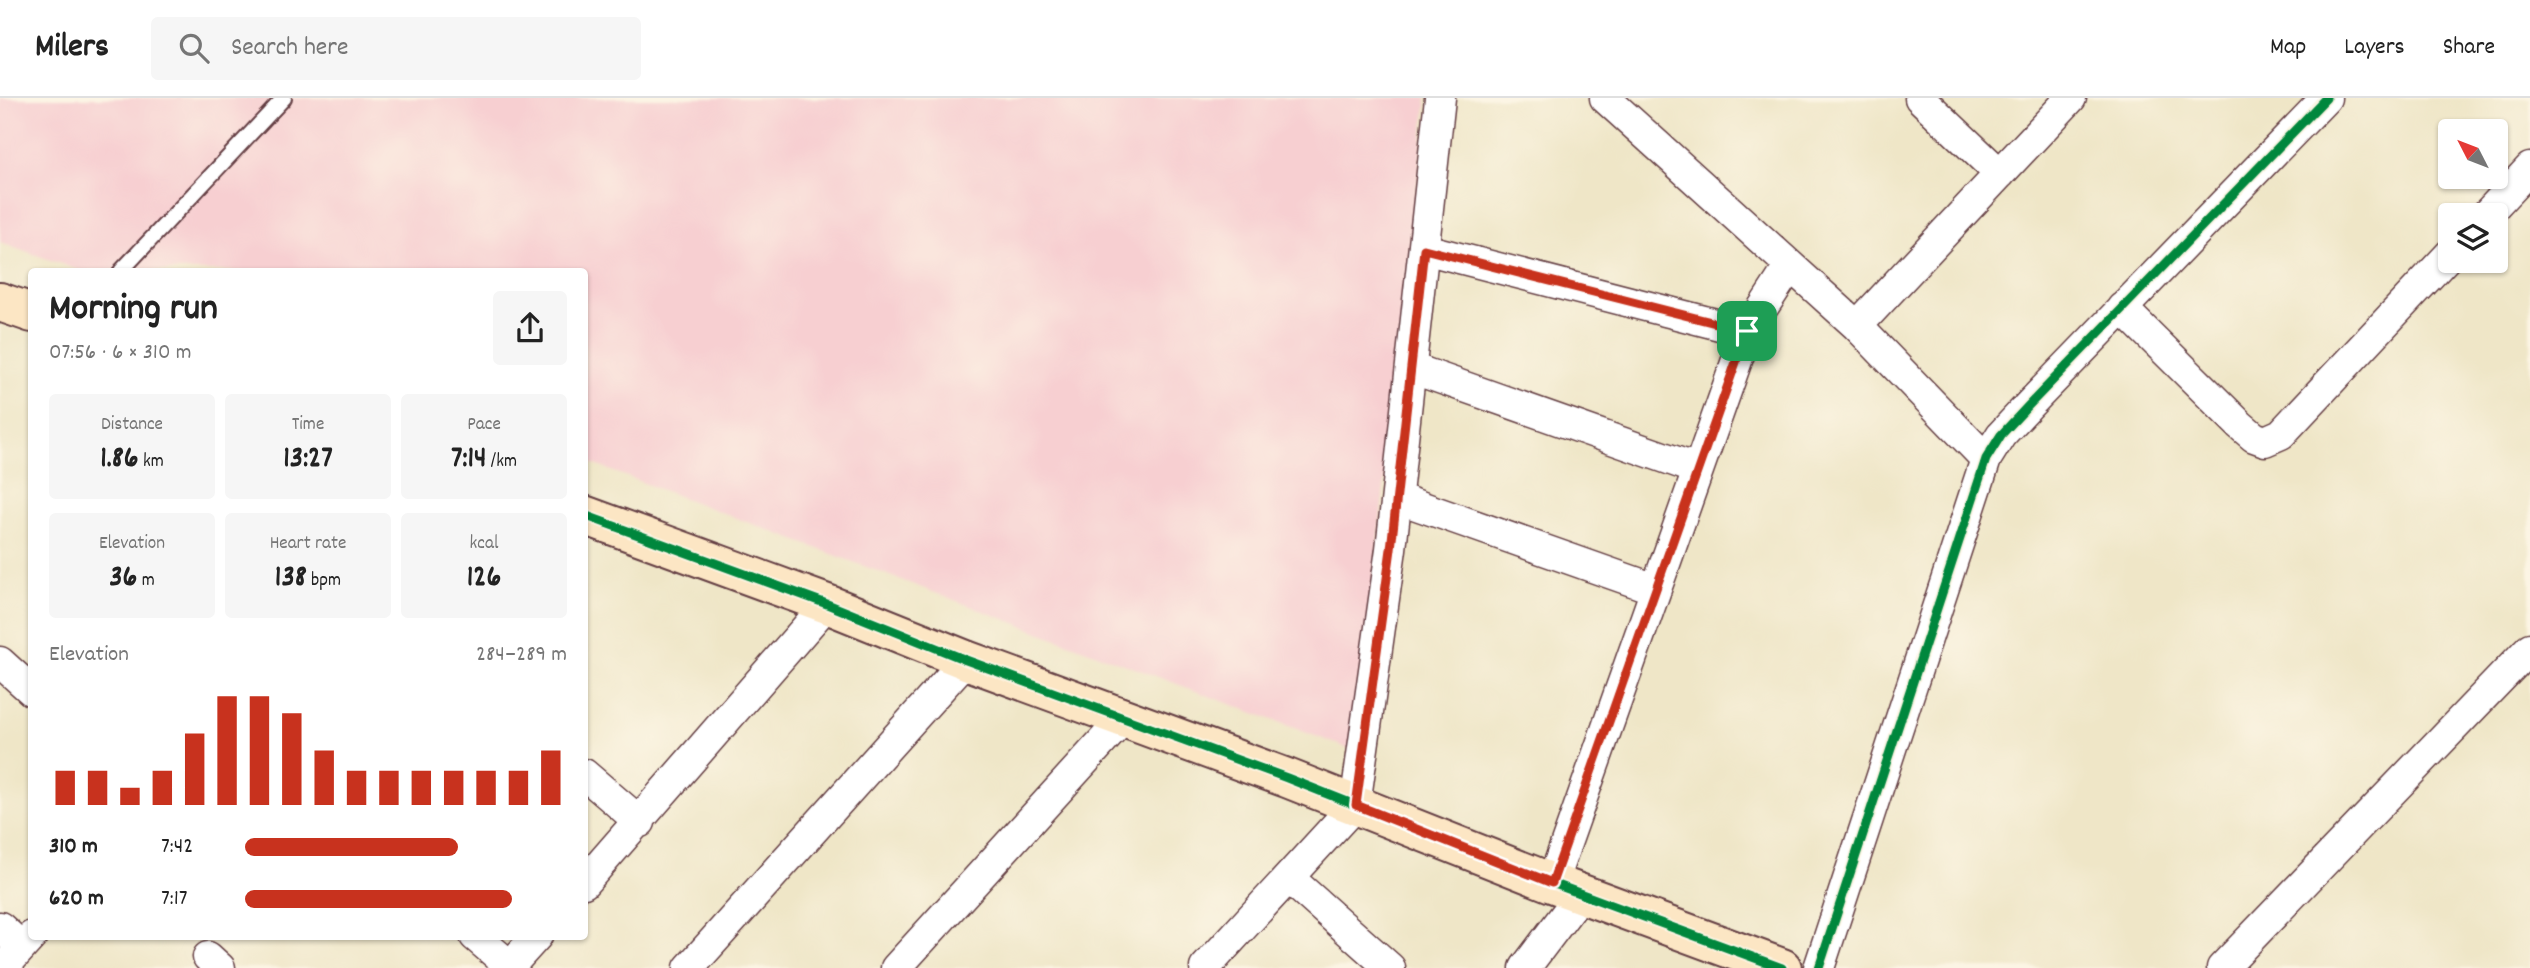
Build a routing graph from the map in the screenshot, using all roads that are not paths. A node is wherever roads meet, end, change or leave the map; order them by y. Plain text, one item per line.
1 (284, 98) edge
2 (1440, 98) edge
3 (1920, 98) edge
4 (2071, 98) edge
5 (2326, 98) edge
6 (1609, 100) edge
7 (2530, 168) edge
8 (2000, 174) junction
9 (2497, 203) edge
10 (1424, 249) junction
11 (1790, 266) junction
12 (2438, 267) edge
13 (124, 268) edge
14 (0, 302) edge
15 (2122, 308) junction
16 (28, 312) edge
17 (1857, 326) junction
18 (1747, 331) junction
19 (1411, 368) junction
20 (1986, 459) junction
21 (1697, 469) junction
22 (1397, 498) junction
23 (588, 516) edge
24 (1655, 589) junction
25 (827, 604) junction
26 (2530, 648) edge
27 (966, 660) junction
28 (0, 662) edge
29 (28, 687) edge
30 (1123, 719) junction
31 (588, 777) edge
32 (1356, 805) junction
33 (640, 822) junction
34 (1289, 878) junction
35 (588, 879) edge
36 (1566, 888) junction
37 (0, 927) edge
38 (479, 940) edge
39 (533, 940) edge
40 (19, 950) edge
41 (509, 967) edge
42 (689, 968) edge
43 (895, 968) edge
44 (1205, 968) edge
45 (1390, 968) edge
46 (1525, 968) edge
47 (1782, 968) edge
48 (1819, 968) edge
49 (2222, 968) edge

1 - 13 lane
2 - 10 street
3 - 8 street
4 - 8 street
5 - 15 street
6 - 11 street
7 - 9 street
8 - 17 street
10 - 18 street
10 - 19 street
11 - 17 street
11 - 18 street
12 - 15 street
14 - 16 street
15 - 20 street
17 - 20 street
18 - 21 street
19 - 21 street
19 - 22 street
20 - 48 street
21 - 24 street
22 - 24 street
22 - 32 street
23 - 25 street
24 - 36 street
25 - 27 street
25 - 33 street
26 - 49 street
27 - 30 street
27 - 42 street
28 - 29 street
30 - 32 street
30 - 43 street
31 - 33 street
32 - 34 street
32 - 36 street
33 - 35 street
34 - 44 street
34 - 45 street
36 - 46 street
36 - 47 street
37 - 40 street
38 - 41 street
39 - 41 street

